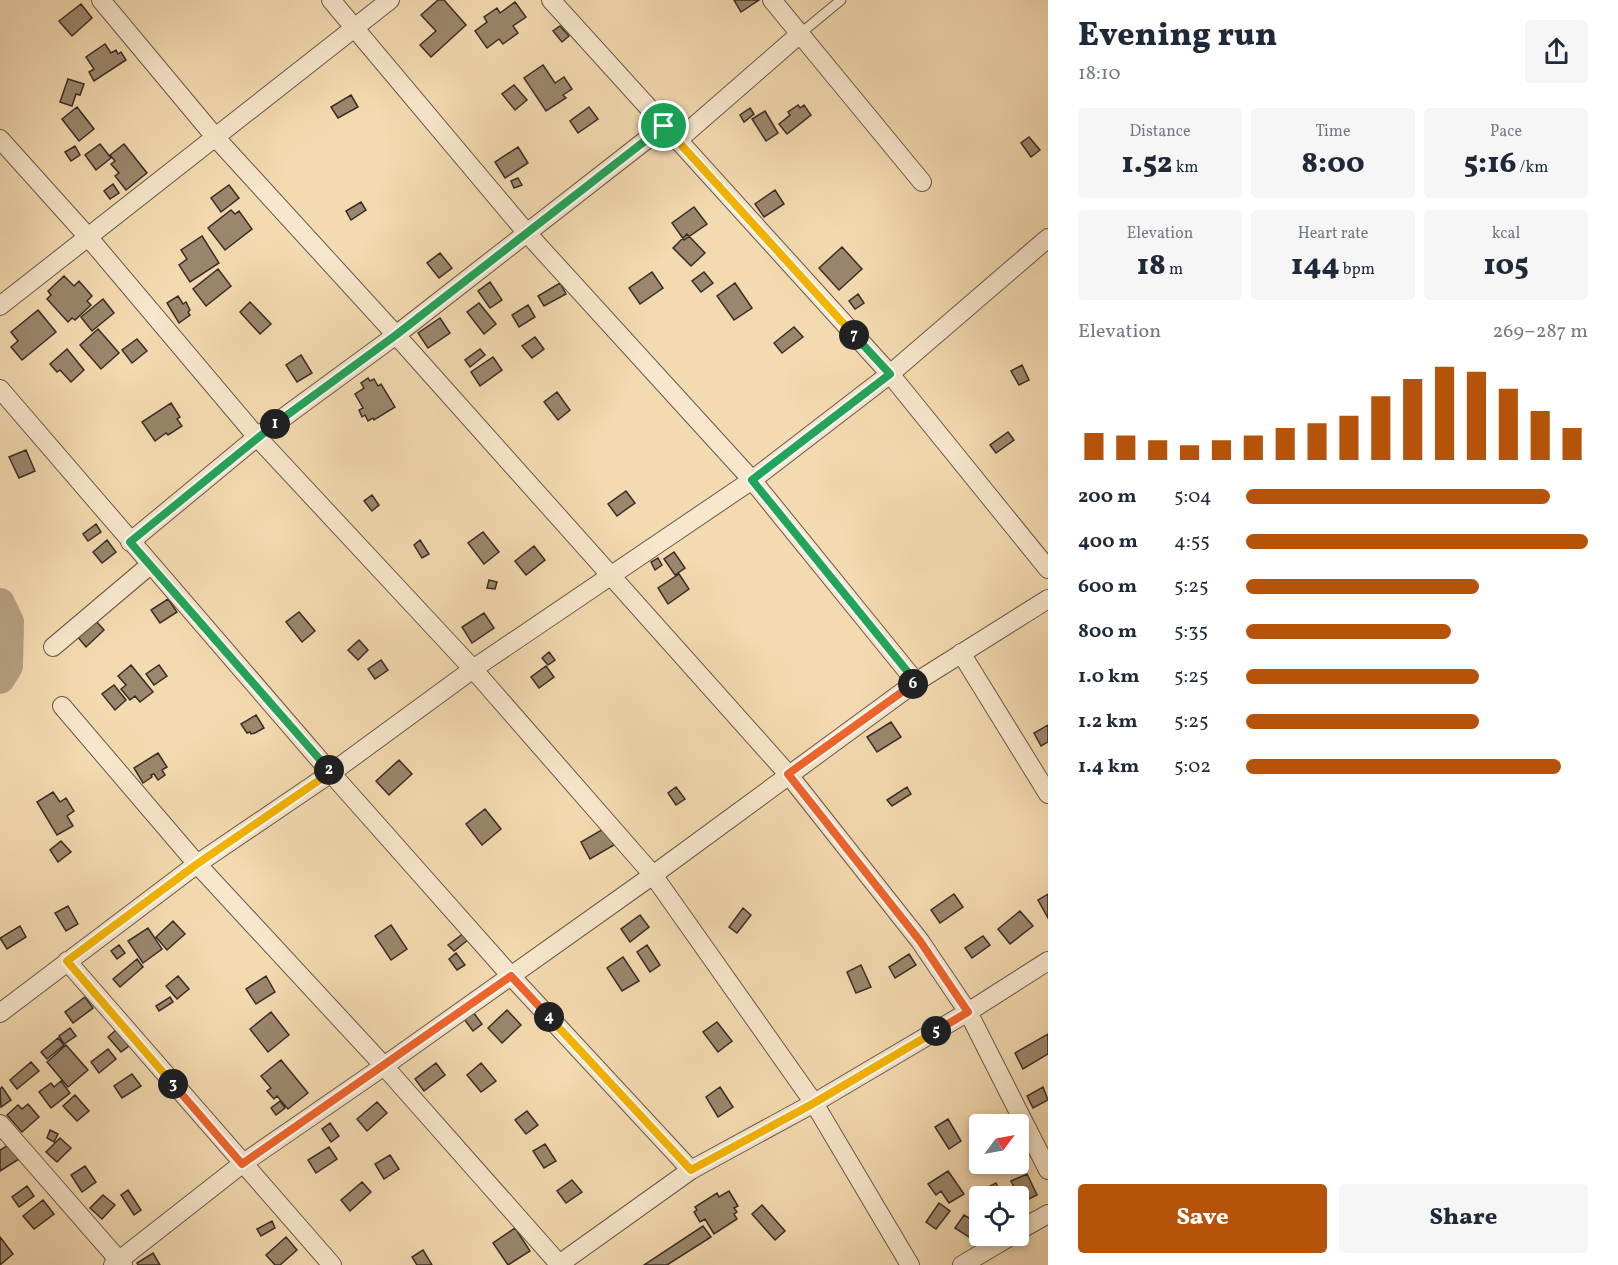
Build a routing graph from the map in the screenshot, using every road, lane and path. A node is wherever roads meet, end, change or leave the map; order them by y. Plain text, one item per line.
1 (101, 0) edge
2 (331, 0) edge
3 (390, 0) edge
4 (551, 0) edge
5 (772, 0) edge
6 (841, 0) edge
7 (355, 27) junction
8 (801, 33) junction
9 (664, 126) junction
10 (216, 138) junction
11 (0, 139) edge
12 (677, 141) junction
13 (922, 182) dead end
14 (526, 232) junction
15 (89, 238) junction
16 (1048, 238) edge
17 (0, 306) edge
18 (396, 335) junction
19 (890, 374) junction
20 (0, 389) edge
21 (257, 437) junction
22 (752, 480) junction
23 (130, 542) junction
24 (150, 565) junction
25 (1048, 569) edge
26 (611, 577) junction
27 (1048, 599) edge
28 (53, 647) dead end
29 (961, 653) junction
30 (473, 669) junction
31 (916, 682) junction
32 (62, 706) dead end
33 (331, 772) junction
34 (788, 774) junction
35 (1048, 795) edge
36 (197, 864) junction
37 (653, 875) junction
38 (67, 961) junction
39 (1048, 961) edge
40 (511, 976) junction
41 (968, 1012) junction
42 (0, 1013) edge
43 (384, 1066) junction
44 (814, 1103) junction
45 (0, 1124) edge
46 (242, 1164) junction
47 (691, 1170) junction
48 (1048, 1170) edge
49 (1048, 1214) edge
50 (1029, 1225) edge
51 (994, 1246) edge
52 (118, 1263) edge
53 (332, 1265) edge
54 (559, 1265) edge
55 (910, 1265) edge
56 (962, 1265) edge

1 - 10 street
2 - 7 street
3 - 7 street
4 - 9 street
5 - 8 street
6 - 8 lane
7 - 10 street
7 - 14 street
8 - 12 street
8 - 13 street
9 - 12 street
9 - 14 street
10 - 15 street
10 - 18 street
11 - 15 street
12 - 19 street
14 - 18 street
14 - 22 street
15 - 17 street
15 - 21 street
16 - 19 street
18 - 21 street
18 - 26 street
19 - 22 street
19 - 25 street
20 - 23 street
21 - 23 street
21 - 30 street
22 - 26 street
22 - 31 street
23 - 24 street
24 - 28 street
24 - 33 street
26 - 30 street
26 - 34 street
27 - 29 street
29 - 31 street
29 - 35 street
30 - 33 street
30 - 37 street
31 - 34 street
32 - 36 street
33 - 36 street
33 - 40 street
34 - 37 street
34 - 41 street
36 - 38 street
36 - 43 street
37 - 40 street
37 - 44 street
38 - 42 street
38 - 46 street
39 - 41 street
40 - 43 street
40 - 47 street
41 - 44 street
41 - 48 street
43 - 46 street
43 - 54 street
44 - 47 street
44 - 55 street
45 - 52 street
46 - 52 street
46 - 53 street
47 - 54 street
49 - 50 street
51 - 56 street

